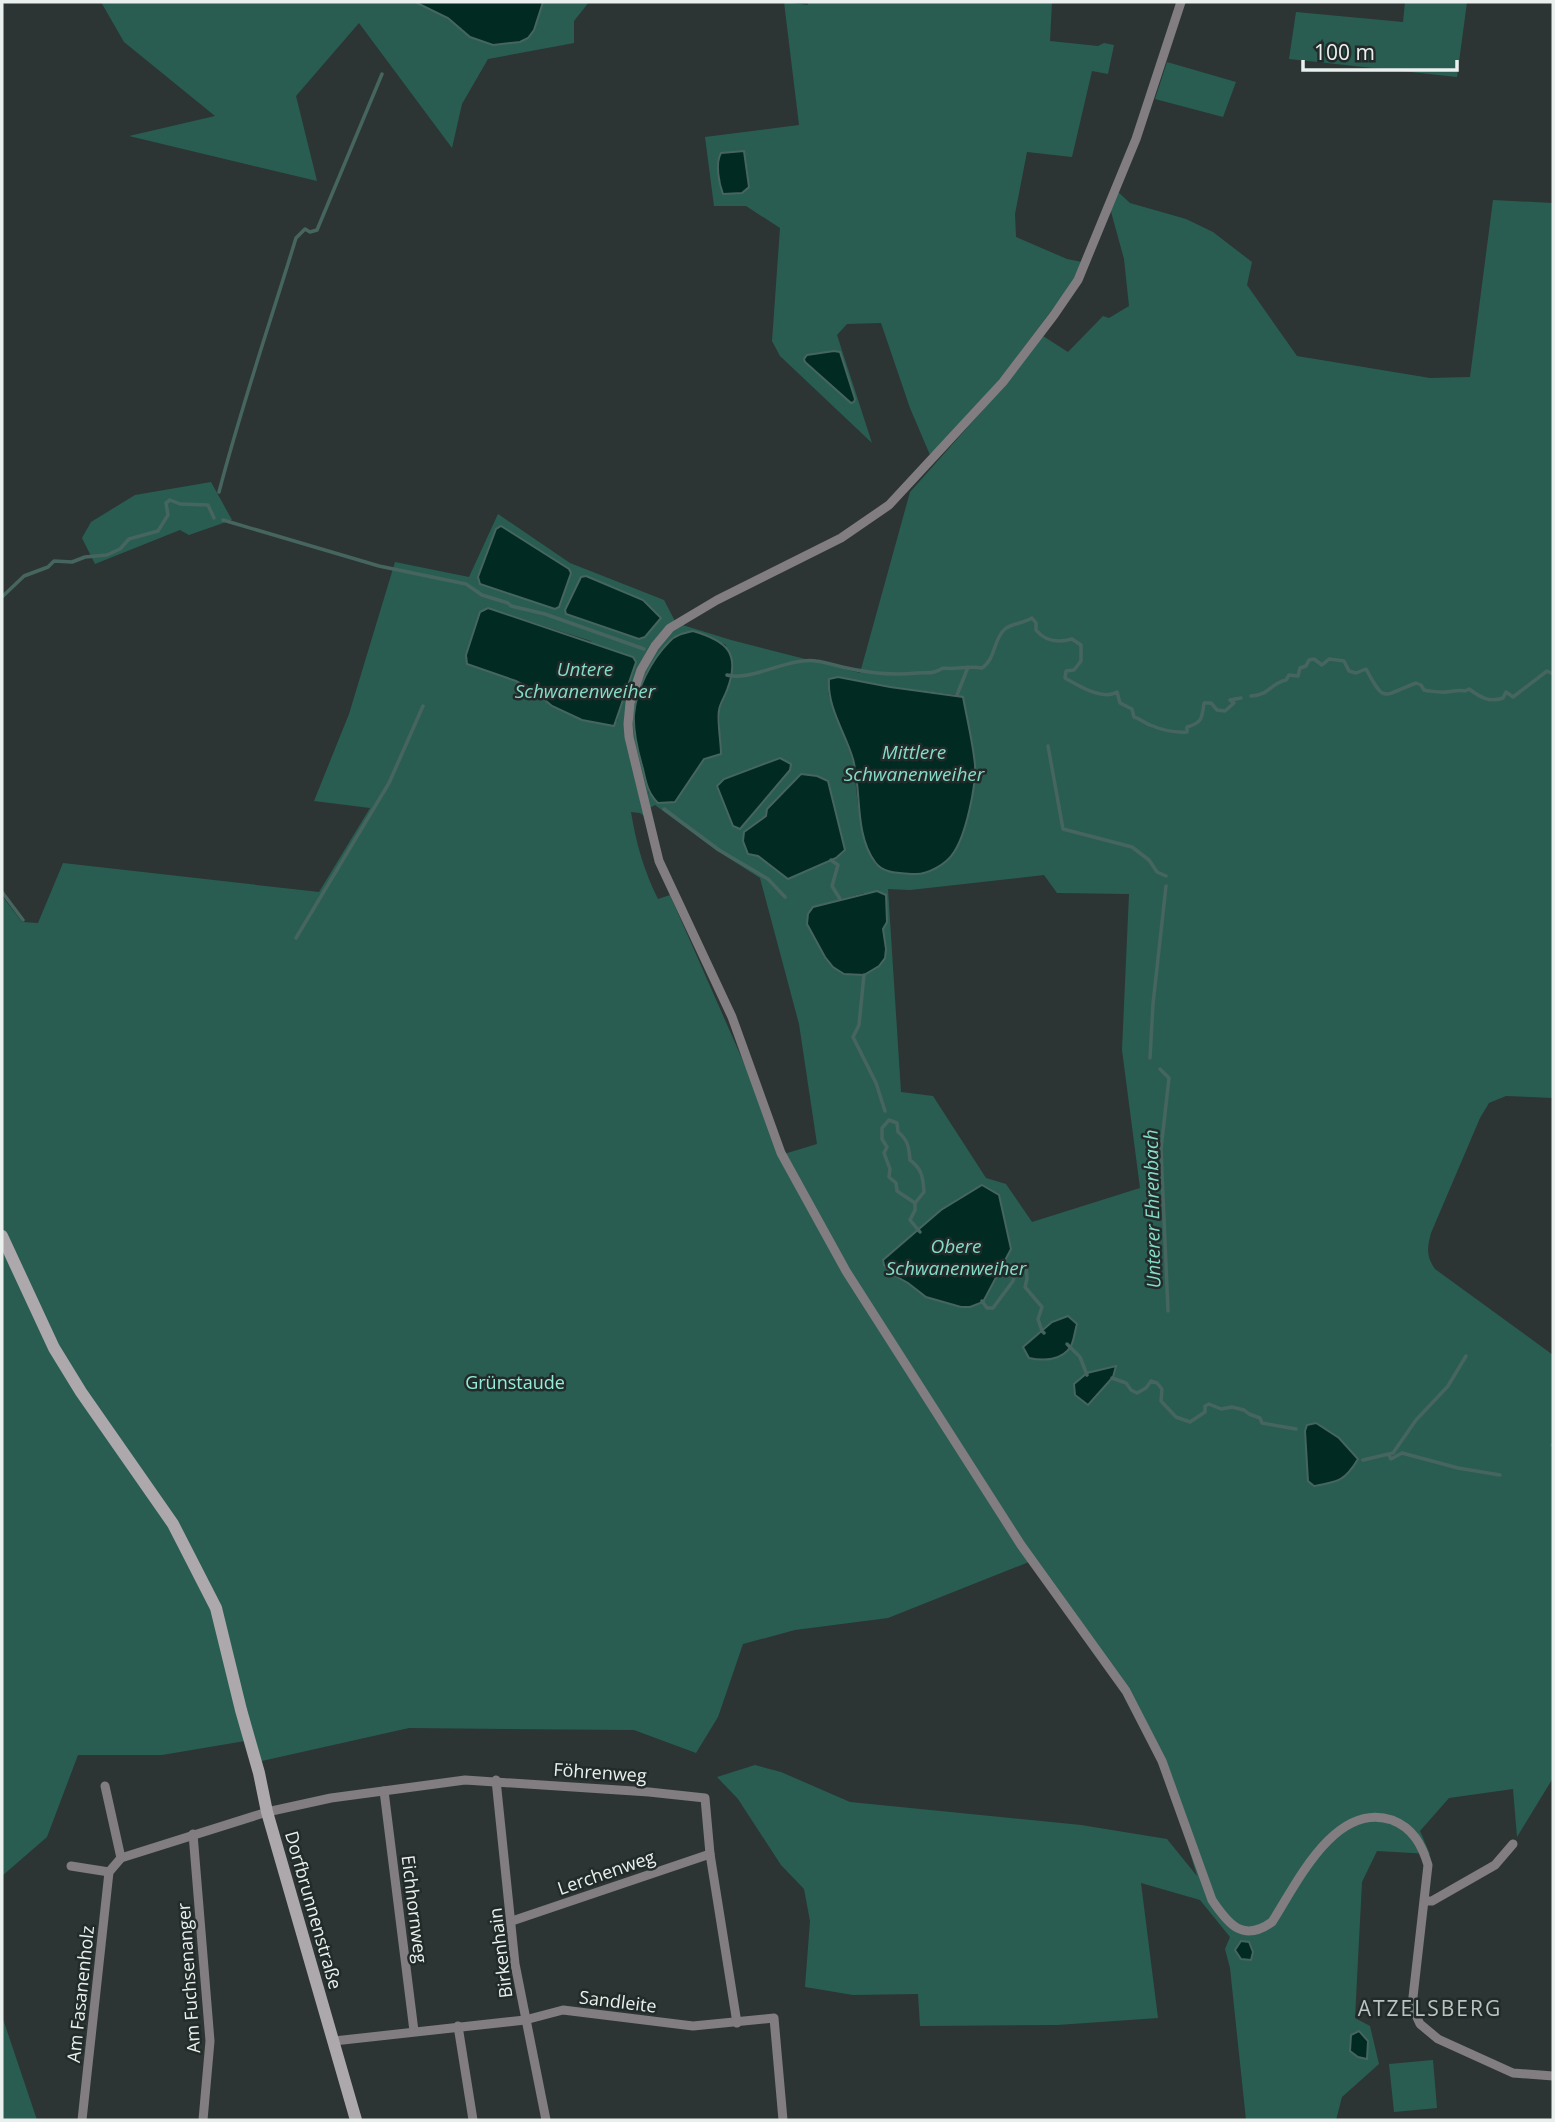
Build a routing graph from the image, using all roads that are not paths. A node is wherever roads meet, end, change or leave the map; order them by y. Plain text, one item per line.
1 (1181, 2) edge
2 (2, 1236) edge
3 (496, 1780) junction
4 (105, 1786) dead end
5 (384, 1791) junction
6 (267, 1812) junction
7 (194, 1834) junction
8 (1513, 1843) dead end
9 (710, 1854) junction
10 (121, 1858) junction
11 (71, 1866) dead end
12 (109, 1872) junction
13 (1426, 1901) junction
14 (512, 1920) junction
15 (525, 2020) junction
16 (737, 2023) junction
17 (458, 2026) junction
18 (414, 2031) junction
19 (334, 2041) junction
20 (1553, 2076) edge
21 (82, 2120) edge
22 (203, 2120) edge
23 (356, 2120) edge
24 (473, 2120) edge
25 (546, 2120) edge
26 (783, 2120) edge

1 - 13 street
2 - 6 street, Dorfbrunnenstraße
3 - 5 street, Föhrenweg
3 - 9 street, Föhrenweg
3 - 14 street, Birkenhain
4 - 10 street
5 - 6 street, Föhrenweg
5 - 18 street, Eichhornweg
6 - 7 street
6 - 19 street, Dorfbrunnenstraße
7 - 10 street
7 - 22 street, Am Fuchsenanger
8 - 13 street
9 - 14 street, Lerchenweg
9 - 16 street, Föhrenweg
10 - 12 street
11 - 12 street
12 - 21 street, Am Fasanenholz
13 - 20 street
14 - 15 street, Birkenhain
15 - 16 street, Sandleite
15 - 17 street, Sandleite
15 - 25 street, Birkenhain
16 - 26 street, Sandleite
17 - 18 street, Sandleite
17 - 24 street
18 - 19 street, Sandleite
19 - 23 street, Dorfbrunnenstraße

